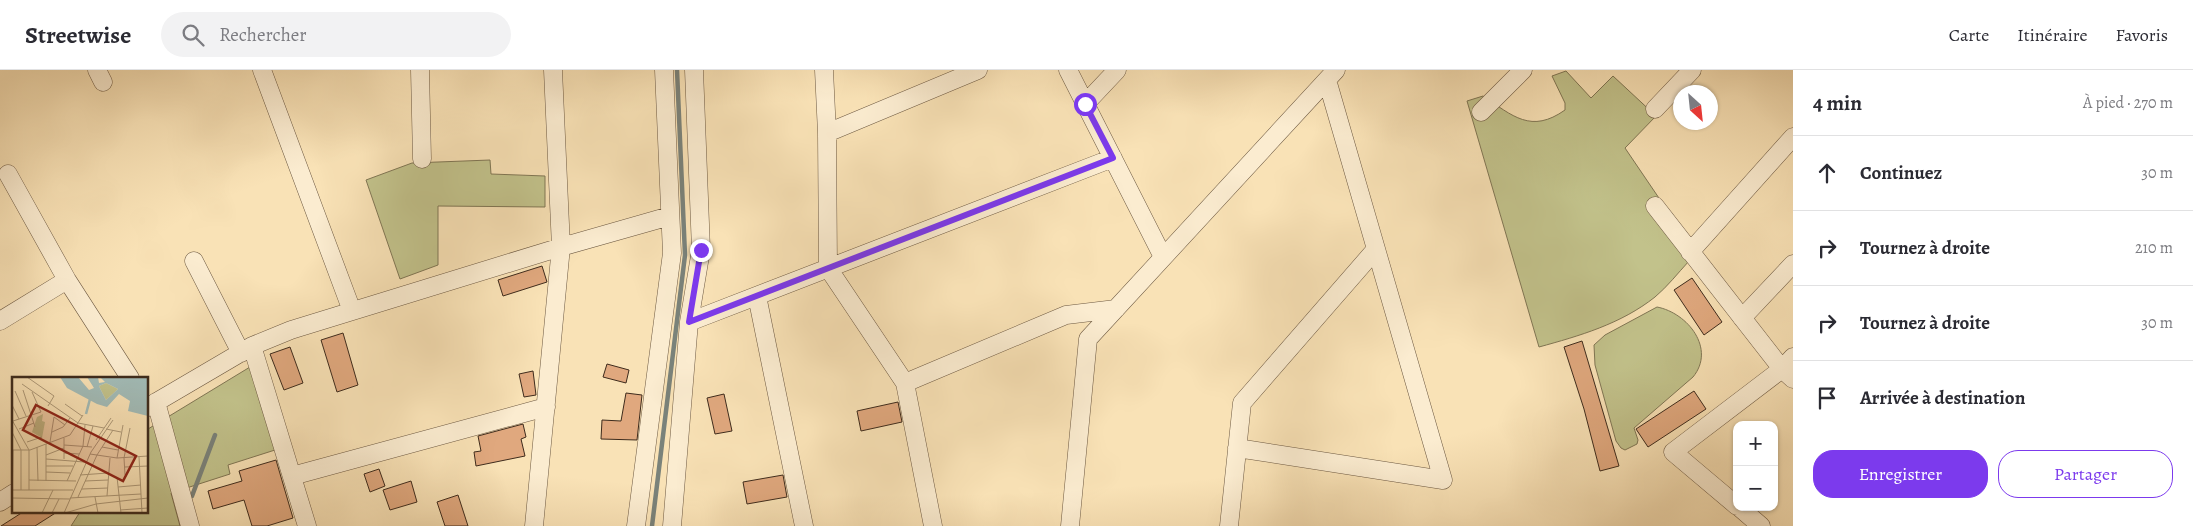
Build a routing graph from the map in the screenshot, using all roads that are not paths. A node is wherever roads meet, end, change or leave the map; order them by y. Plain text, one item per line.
1 (420, 70) edge
2 (553, 70) edge
3 (664, 70) edge
4 (694, 70) edge
5 (824, 70) edge
6 (978, 70) edge
7 (1068, 70) edge
8 (1117, 70) edge
9 (1523, 70) edge
10 (1692, 70) edge
11 (264, 71) edge
12 (1332, 75) edge
13 (1085, 104) junction
14 (1655, 109) dead end
15 (1481, 112) dead end
16 (827, 133) junction
17 (1793, 137) edge
18 (1113, 158) junction
19 (422, 159) dead end
20 (8, 174) dead end
21 (1656, 206) dead end
22 (670, 216) junction
23 (561, 247) junction
24 (1376, 249) junction
25 (1690, 252) junction
26 (1163, 257) junction
27 (194, 260) dead end
28 (1793, 264) edge
29 (828, 268) junction
30 (67, 280) junction
31 (757, 296) junction
32 (1116, 309) junction
33 (352, 311) junction
34 (1742, 318) junction
35 (0, 321) edge
36 (689, 322) junction
37 (246, 349) junction
38 (1789, 369) edge
39 (129, 377) edge
40 (905, 383) junction
41 (150, 405) edge
42 (546, 407) junction
43 (1237, 448) junction
44 (292, 476) junction
45 (12, 494) edge
46 (0, 502) edge
47 (1733, 502) edge
48 (1744, 511) edge
49 (190, 526) edge
50 (307, 526) edge
51 (534, 526) edge
52 (636, 526) edge
53 (672, 526) edge
54 (804, 526) edge
55 (932, 526) edge
56 (1070, 526) edge
57 (1228, 526) edge
58 (1761, 526) edge

1 - 19 street
2 - 23 street
3 - 22 street
4 - 36 street
5 - 16 street
6 - 16 street
7 - 13 street
8 - 13 street
9 - 15 street
10 - 14 street
11 - 33 street
12 - 24 street
12 - 26 street
13 - 18 street
16 - 29 street
17 - 25 street
18 - 26 street
18 - 29 street
20 - 30 street
21 - 25 street
22 - 23 street
22 - 52 street
23 - 33 street
23 - 42 street
24 - 43 street
24 - 43 street
25 - 34 street
26 - 32 street
27 - 37 street
28 - 34 street
29 - 31 street
29 - 40 street
30 - 35 street
30 - 39 street
31 - 36 street
31 - 54 street
32 - 40 street
32 - 56 street
33 - 37 street
34 - 38 street
36 - 53 street
37 - 41 street
37 - 44 street
38 - 47 street
40 - 55 street
41 - 49 street
42 - 44 street
42 - 51 street
43 - 57 street
44 - 50 street
45 - 46 street
48 - 58 street

